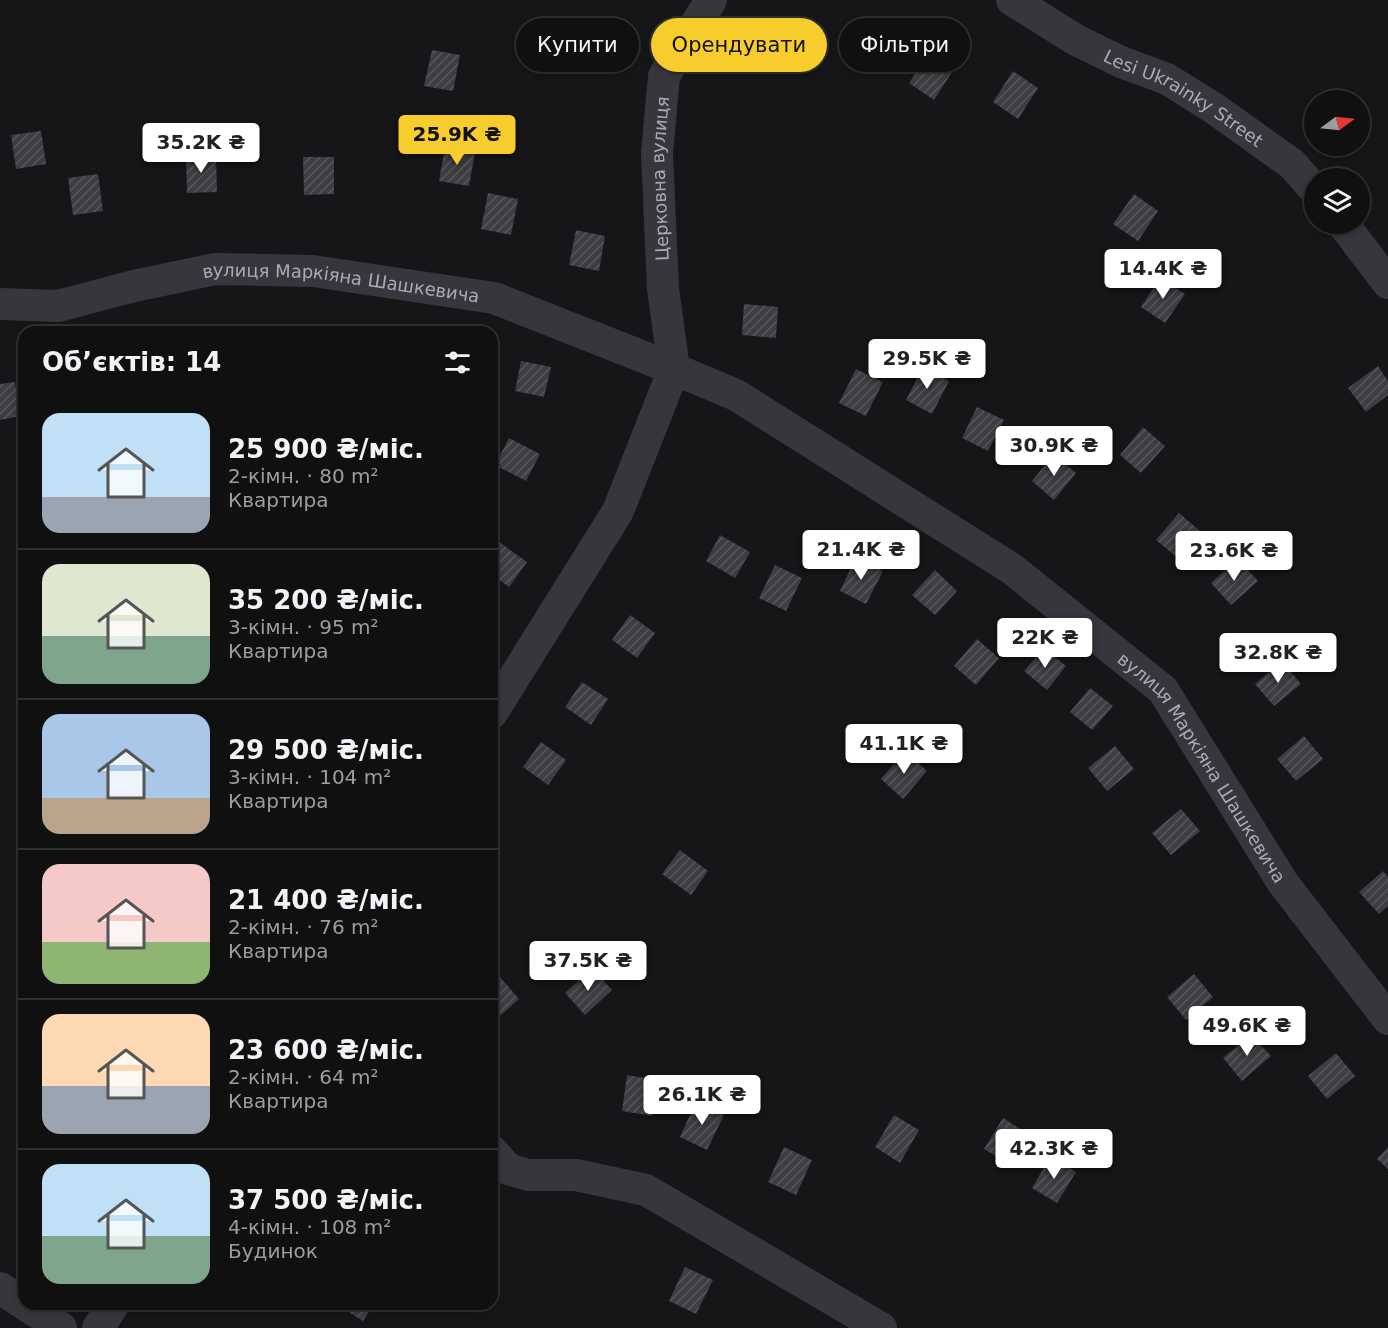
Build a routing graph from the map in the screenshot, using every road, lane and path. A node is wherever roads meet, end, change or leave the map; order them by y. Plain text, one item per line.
1 (711, 0) edge
2 (1012, 0) edge
3 (1304, 178) edge
4 (1350, 234) edge
5 (1388, 283) edge
6 (0, 304) edge
7 (674, 369) junction
8 (498, 702) edge
9 (1388, 1019) edge
10 (498, 1158) edge
11 (0, 1288) edge
12 (18, 1300) edge
13 (33, 1310) edge
14 (110, 1310) edge
15 (58, 1327) edge
16 (98, 1328) edge
17 (881, 1328) edge

1 - 7 street, Церковна вулиця
2 - 3 street, Lesi Ukrainky Street
4 - 5 street
6 - 7 street, вулиця Маркіяна Шашкевича
7 - 8 street
7 - 9 street, вулиця Маркіяна Шашкевича
10 - 17 street
11 - 12 street
13 - 15 street
14 - 16 street

